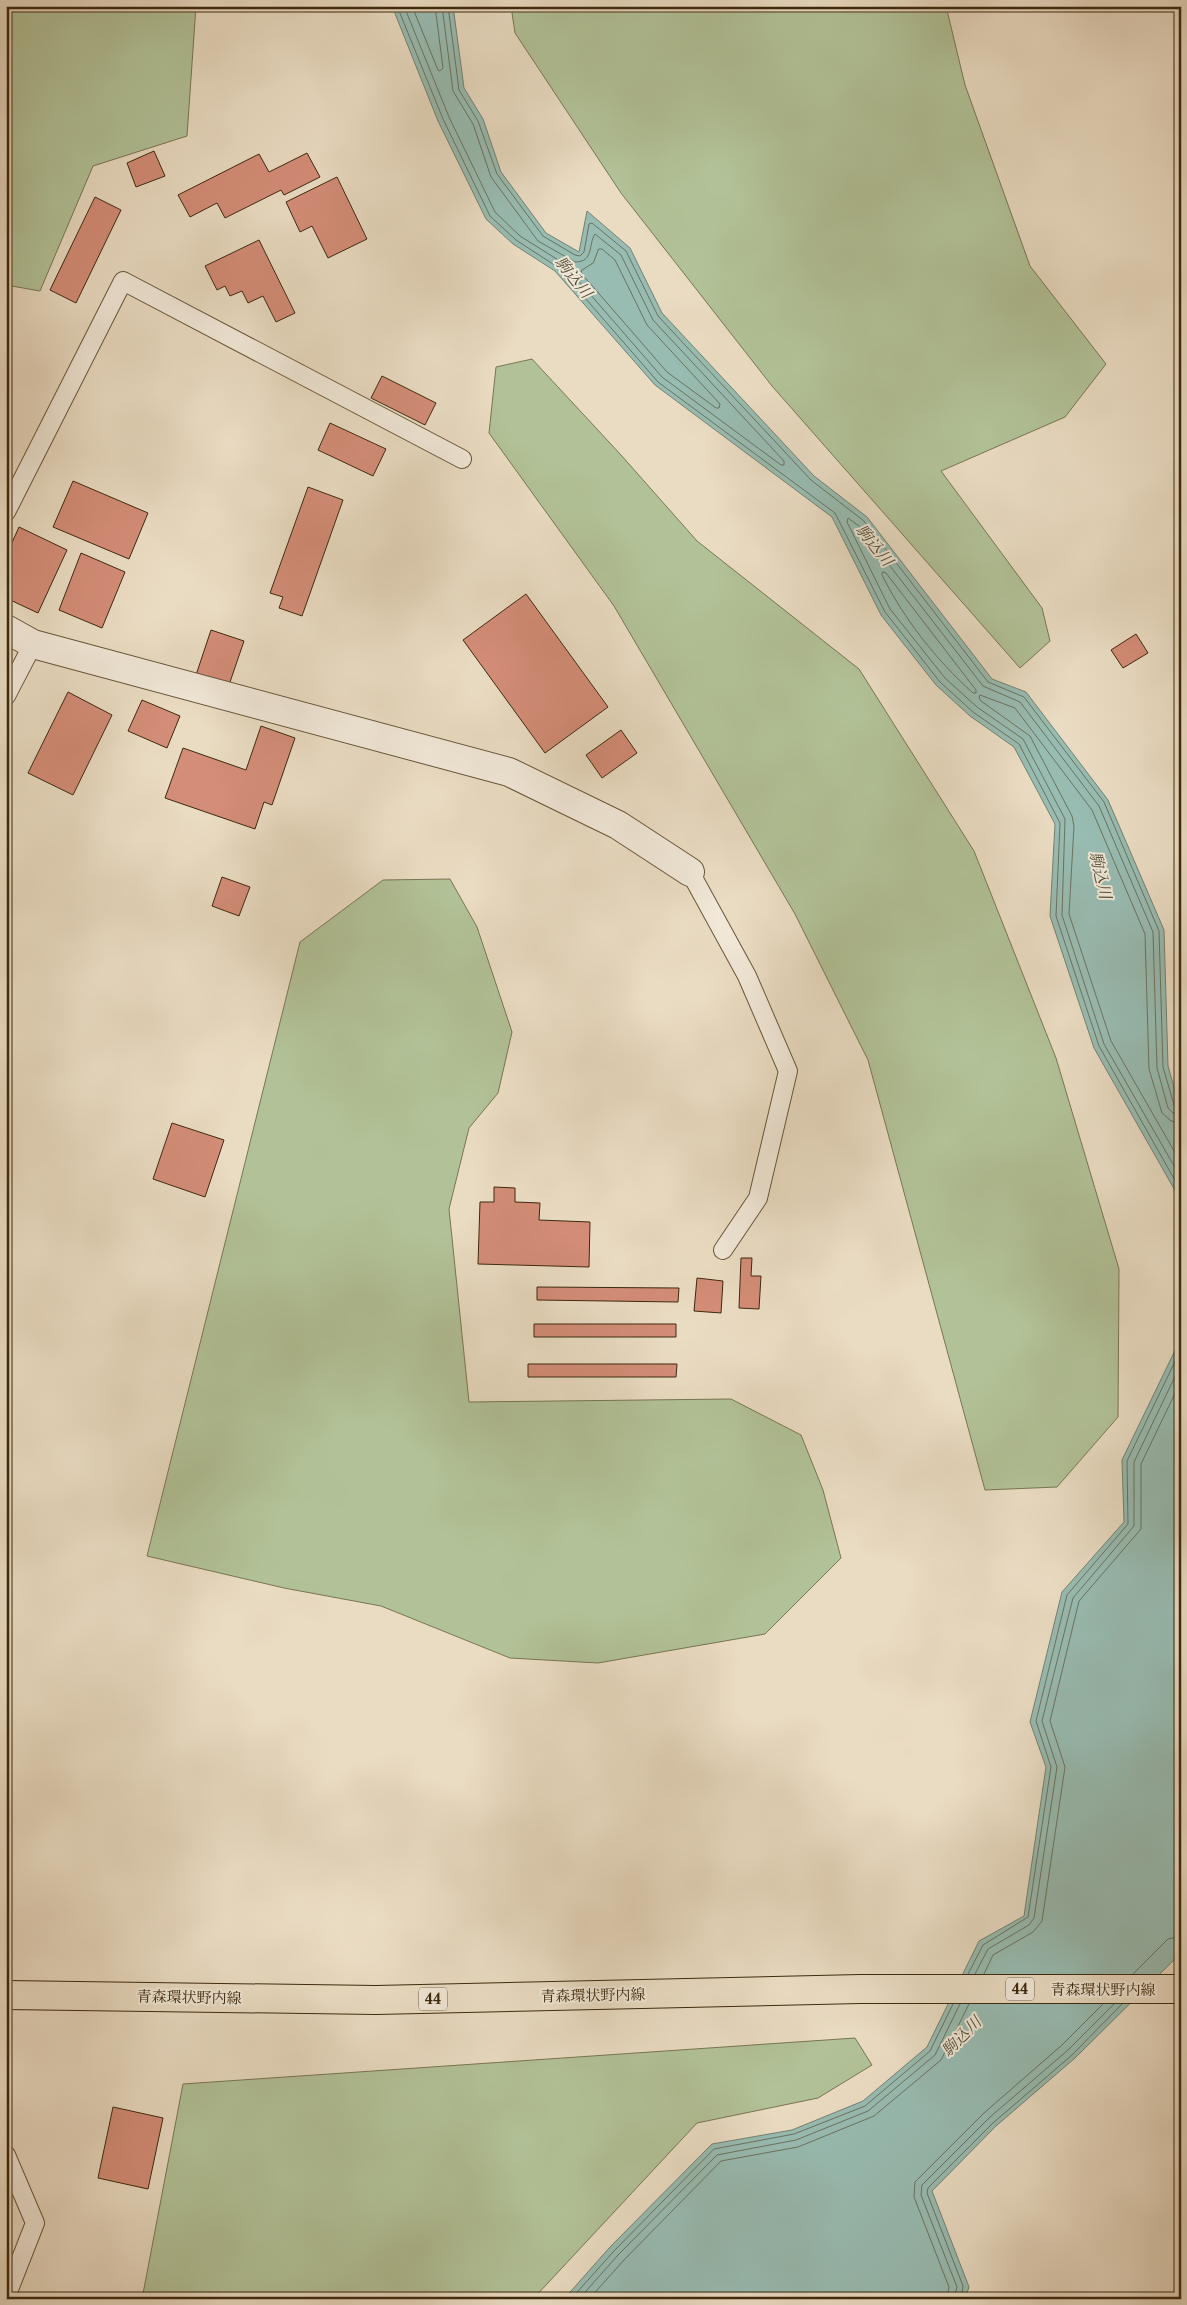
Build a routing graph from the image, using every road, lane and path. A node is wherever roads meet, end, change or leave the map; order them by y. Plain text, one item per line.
1 (462, 459) dead end
2 (6, 512) edge
3 (6, 629) edge
4 (33, 644) junction
5 (6, 696) edge
6 (690, 872) joint
7 (723, 1250) dead end
8 (1181, 1989) edge
9 (6, 1994) edge
10 (6, 2155) edge
11 (6, 2297) edge

1 - 2 lane
3 - 4 street
4 - 5 lane
4 - 6 street
6 - 7 lane
8 - 9 main road, 青森環状野内線 / 44
10 - 11 lane

